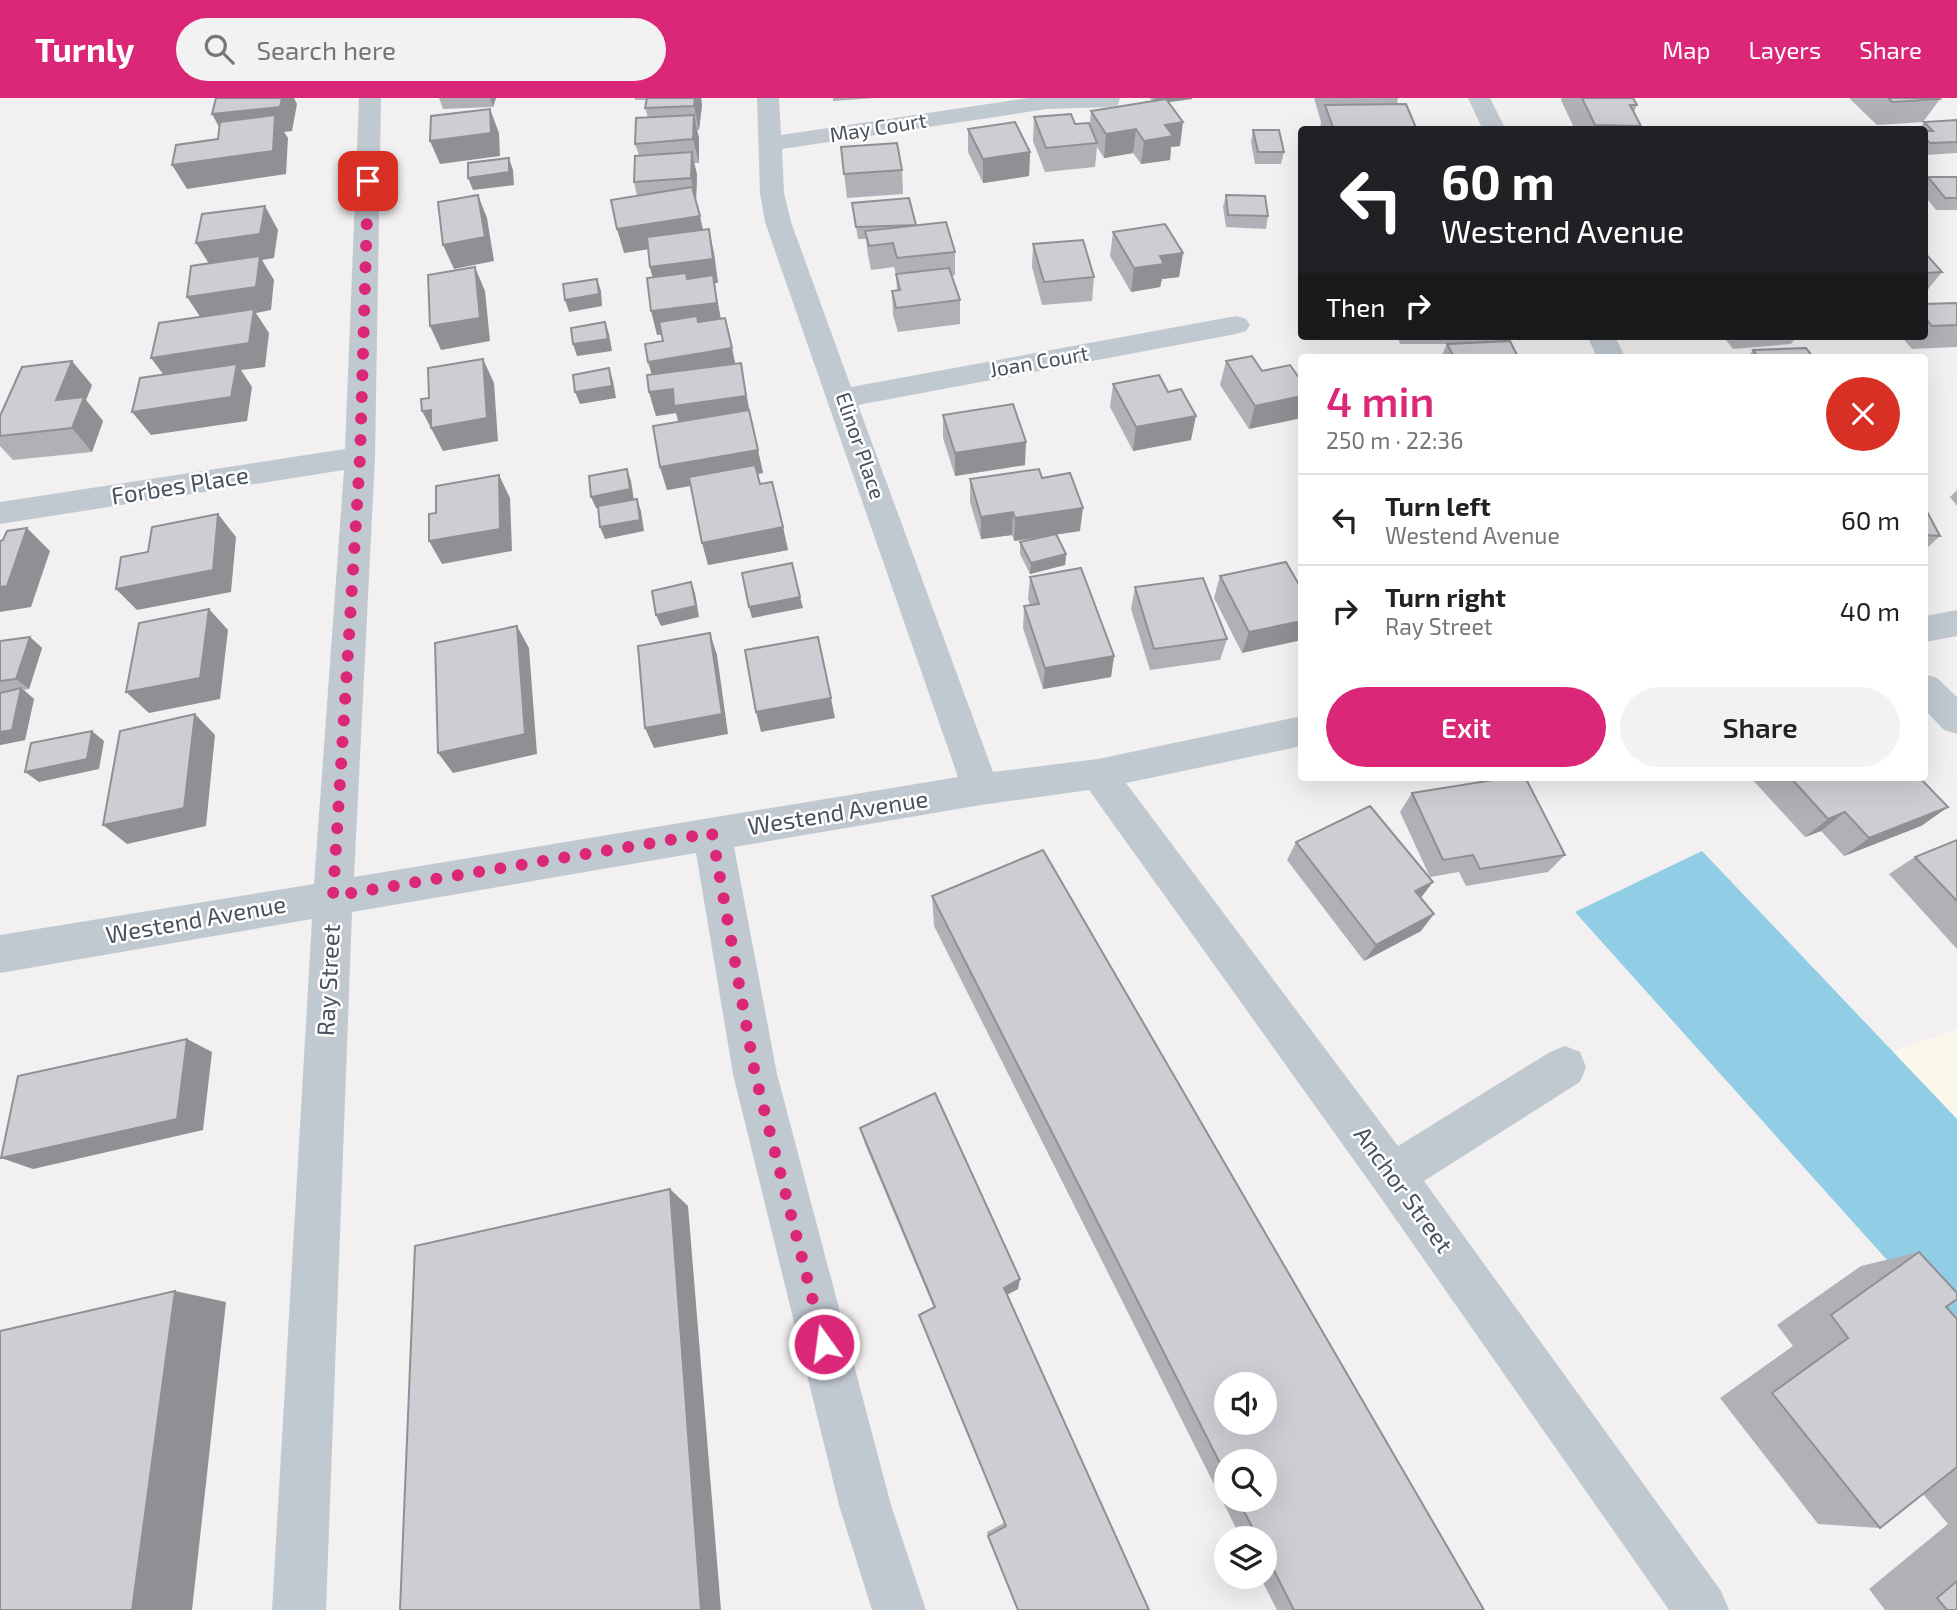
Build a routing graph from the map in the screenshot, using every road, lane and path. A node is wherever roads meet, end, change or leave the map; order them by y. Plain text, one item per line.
1 (370, 98) edge
2 (768, 98) edge
3 (1479, 98) edge
4 (1111, 100) dead end
5 (1493, 126) edge
6 (771, 144) junction
7 (1236, 325) dead end
8 (843, 398) junction
9 (360, 457) junction
10 (0, 513) edge
11 (1957, 623) edge
12 (1928, 628) edge
13 (1928, 691) edge
14 (1957, 720) edge
15 (1298, 732) edge
16 (1098, 774) junction
17 (981, 789) junction
18 (712, 833) junction
19 (333, 896) junction
20 (0, 954) edge
21 (1565, 1067) dead end
22 (1392, 1175) junction
23 (299, 1610) edge
24 (899, 1610) edge
25 (1702, 1610) edge

1 - 9 street, Ray Street
2 - 6 street, Elinor Place
3 - 5 street
4 - 6 street, May Court
6 - 8 street, Elinor Place
7 - 8 street, Joan Court
8 - 17 street, Elinor Place
9 - 10 street, Forbes Place
9 - 19 street, Ray Street
11 - 12 street
13 - 14 street
15 - 16 street, Westend Avenue
16 - 17 street, Westend Avenue
16 - 22 street, Anchor Street
17 - 18 street, Westend Avenue
18 - 19 street, Westend Avenue
18 - 24 street
19 - 20 street, Westend Avenue
19 - 23 street, Ray Street
21 - 22 street
22 - 25 street, Anchor Street

